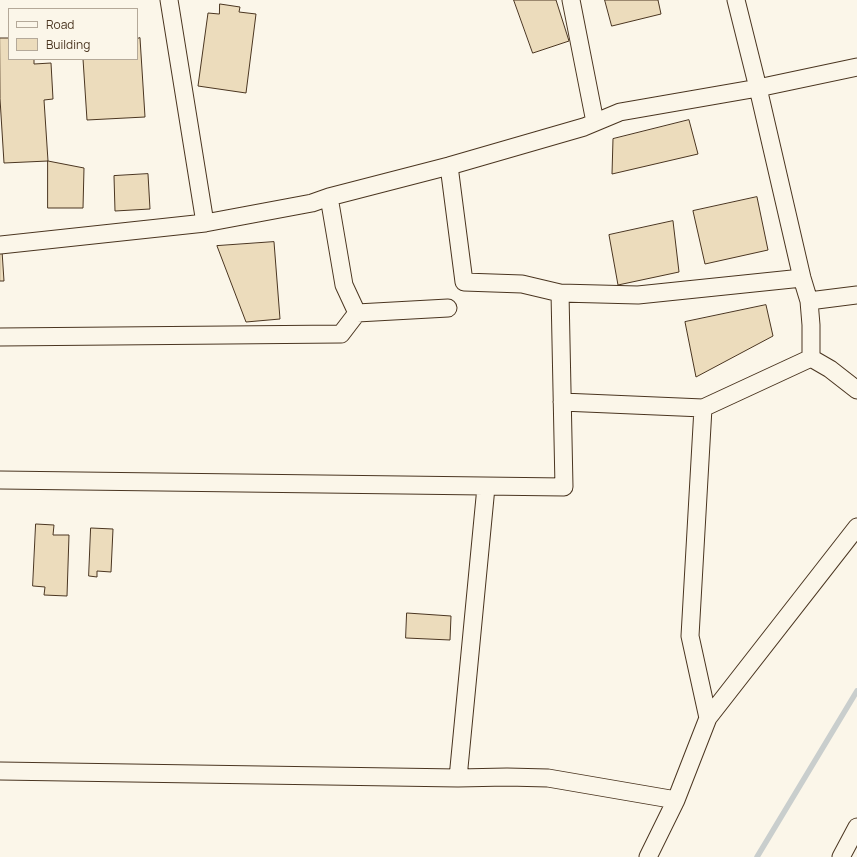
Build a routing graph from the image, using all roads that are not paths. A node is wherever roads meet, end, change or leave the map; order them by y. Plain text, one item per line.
1 (168, 0) edge
2 (571, 0) edge
3 (736, 0) edge
4 (857, 67) edge
5 (758, 88) junction
6 (595, 122) junction
7 (449, 166) junction
8 (329, 197) junction
9 (205, 224) junction
10 (0, 245) edge
11 (802, 278) junction
12 (560, 293) junction
13 (857, 295) edge
14 (809, 301) junction
15 (448, 308) dead end
16 (357, 313) junction
17 (0, 337) edge
18 (811, 358) junction
19 (857, 390) edge
20 (562, 402) junction
21 (703, 408) junction
22 (0, 480) edge
23 (486, 487) junction
24 (857, 527) edge
25 (708, 718) junction
26 (0, 771) edge
27 (458, 778) junction
28 (676, 800) junction
29 (857, 827) edge
30 (648, 857) edge
31 (841, 857) edge

1 - 9 street
2 - 6 street
3 - 5 street
4 - 5 street
5 - 6 street
5 - 11 street
6 - 7 street
7 - 8 street
7 - 12 street
8 - 9 street
8 - 16 street
9 - 10 street
11 - 12 street
11 - 14 street
12 - 20 street
13 - 14 street
14 - 18 street
15 - 16 street
16 - 17 street
18 - 19 street
18 - 21 street
20 - 21 street
20 - 23 street
21 - 25 street
22 - 23 street
23 - 27 street
24 - 25 street
25 - 28 street
26 - 27 street
27 - 28 street
28 - 30 street
29 - 31 street

